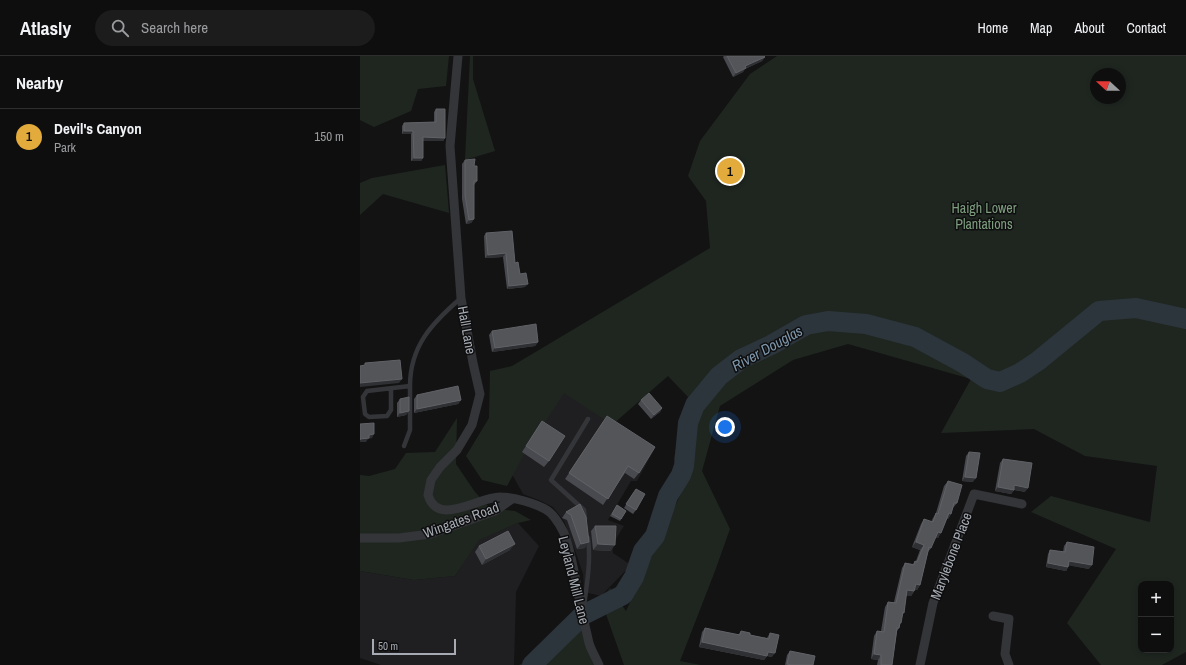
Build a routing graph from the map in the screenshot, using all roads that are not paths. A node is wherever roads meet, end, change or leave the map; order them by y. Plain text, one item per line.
1 (458, 56) edge
2 (461, 298) junction
3 (410, 386) junction
4 (390, 389) junction
5 (588, 419) dead end
6 (404, 446) dead end
7 (512, 499) junction
8 (1022, 504) dead end
9 (586, 524) edge
10 (587, 532) edge
11 (360, 538) edge
12 (582, 612) junction
13 (993, 616) dead end
14 (599, 665) edge
15 (920, 665) edge
16 (1009, 665) edge

1 - 2 street, Hall Lane
2 - 3 lane
2 - 7 street, Hall Lane
3 - 4 lane
3 - 6 lane
4 - 4 lane
5 - 9 lane
7 - 11 street, Wingates Road
7 - 12 street, Leyland Mill Lane
8 - 15 street, Marylebone Place
10 - 12 lane
12 - 14 street, Leyland Mill Lane
13 - 16 street

